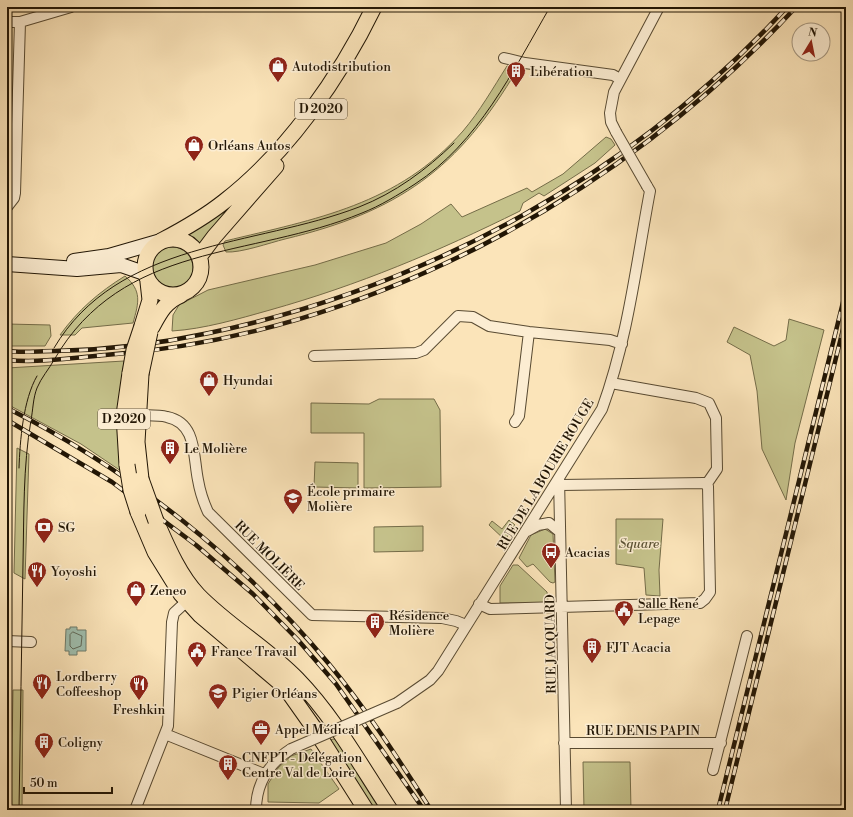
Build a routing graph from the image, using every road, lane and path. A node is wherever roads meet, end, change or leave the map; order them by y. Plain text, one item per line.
1 (70, 7) edge
2 (374, 7) edge
3 (382, 7) edge
4 (658, 7) edge
5 (7, 22) edge
6 (20, 22) junction
7 (504, 58) dead end
8 (620, 79) junction
9 (7, 207) edge
10 (161, 241) junction
11 (199, 257) junction
12 (7, 264) edge
13 (31, 265) junction
14 (146, 278) junction
15 (181, 295) junction
16 (147, 326) junction
17 (529, 332) junction
18 (622, 344) junction
19 (314, 356) dead end
20 (612, 383) junction
21 (131, 415) junction
22 (515, 422) dead end
23 (560, 482) junction
24 (706, 484) junction
25 (526, 532) junction
26 (560, 532) junction
27 (192, 598) junction
28 (479, 604) junction
29 (562, 608) junction
30 (466, 625) junction
31 (747, 636) dead end
32 (7, 641) edge
33 (31, 642) dead end
34 (165, 734) junction
35 (564, 743) junction
36 (721, 743) junction
37 (713, 770) dead end
38 (264, 774) junction
39 (134, 810) edge
40 (256, 810) edge
41 (366, 810) edge
42 (390, 810) edge
43 (566, 810) edge

1 - 6 street
2 - 10 main road, D 2020
3 - 11 main road, D 2020
4 - 8 street, RUE DE LA BOURIE ROUGE
5 - 6 street
6 - 9 street
7 - 8 street
8 - 18 street, RUE DE LA BOURIE ROUGE, bridge
10 - 11 main road
10 - 13 main road
10 - 14 main road
11 - 15 main road
12 - 13 main road
13 - 14 main road
14 - 15 main road
14 - 16 main road, D 2020
15 - 16 main road, D 2020
16 - 21 main road, D 2020, bridge
17 - 18 street
17 - 19 street
17 - 22 street
18 - 20 street, RUE DE LA BOURIE ROUGE
20 - 23 street, RUE DE LA BOURIE ROUGE
20 - 24 street
21 - 27 main road, bridge
21 - 27 main road, D 2020, bridge
21 - 30 street, RUE MOLIÈRE
23 - 24 street
23 - 25 street, RUE DE LA BOURIE ROUGE
23 - 26 street, RUE JACQUARD
24 - 29 street
25 - 26 street
25 - 28 street, RUE DE LA BOURIE ROUGE
26 - 29 street, RUE JACQUARD
27 - 34 street
27 - 41 main road
27 - 42 main road
28 - 29 street
28 - 30 street, RUE DE LA BOURIE ROUGE
29 - 35 street, RUE JACQUARD
30 - 38 street, RUE DE LA BOURIE ROUGE, bridge
31 - 36 street
32 - 33 street
34 - 38 street
34 - 39 street
35 - 36 street, RUE DENIS PAPIN
35 - 43 street, RUE JACQUARD
36 - 37 street
38 - 40 street, RUE DE LA BOURIE ROUGE

